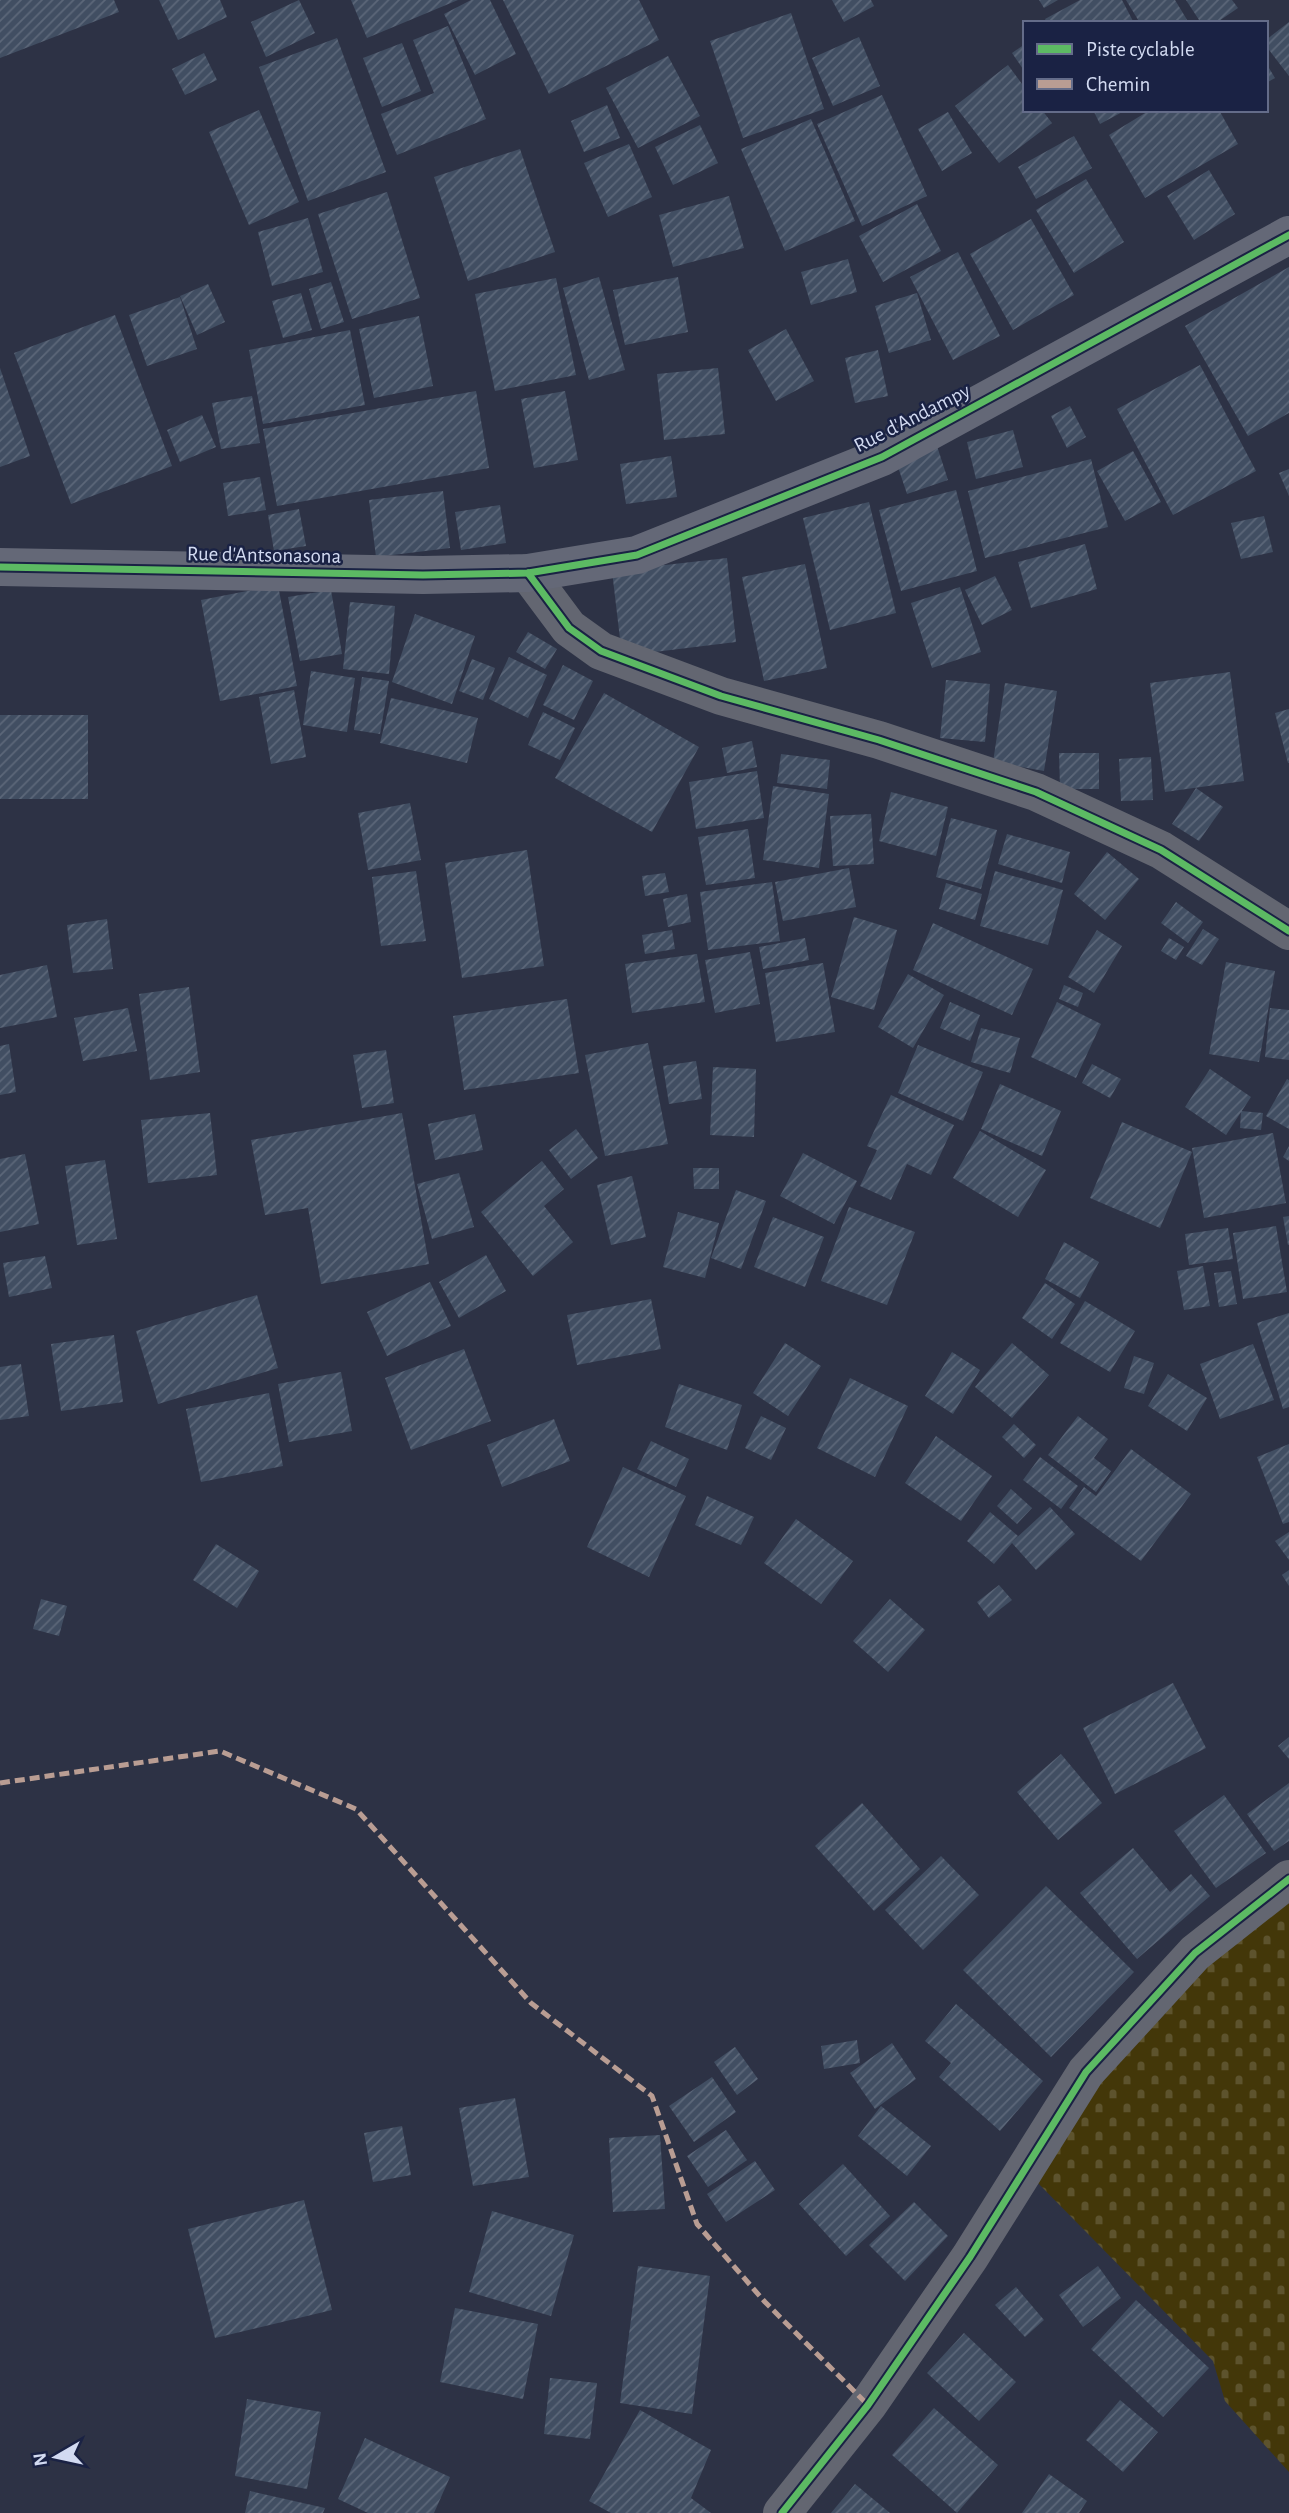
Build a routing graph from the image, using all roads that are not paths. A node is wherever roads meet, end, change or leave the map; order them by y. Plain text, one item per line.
1 (1289, 235) edge
2 (0, 567) edge
3 (528, 573) junction
4 (1289, 931) edge
5 (1289, 1879) edge
6 (782, 2513) edge

1 - 3 street, Rue d'Andampy
2 - 3 street, Rue d'Antsonasona
3 - 4 street
5 - 6 street

